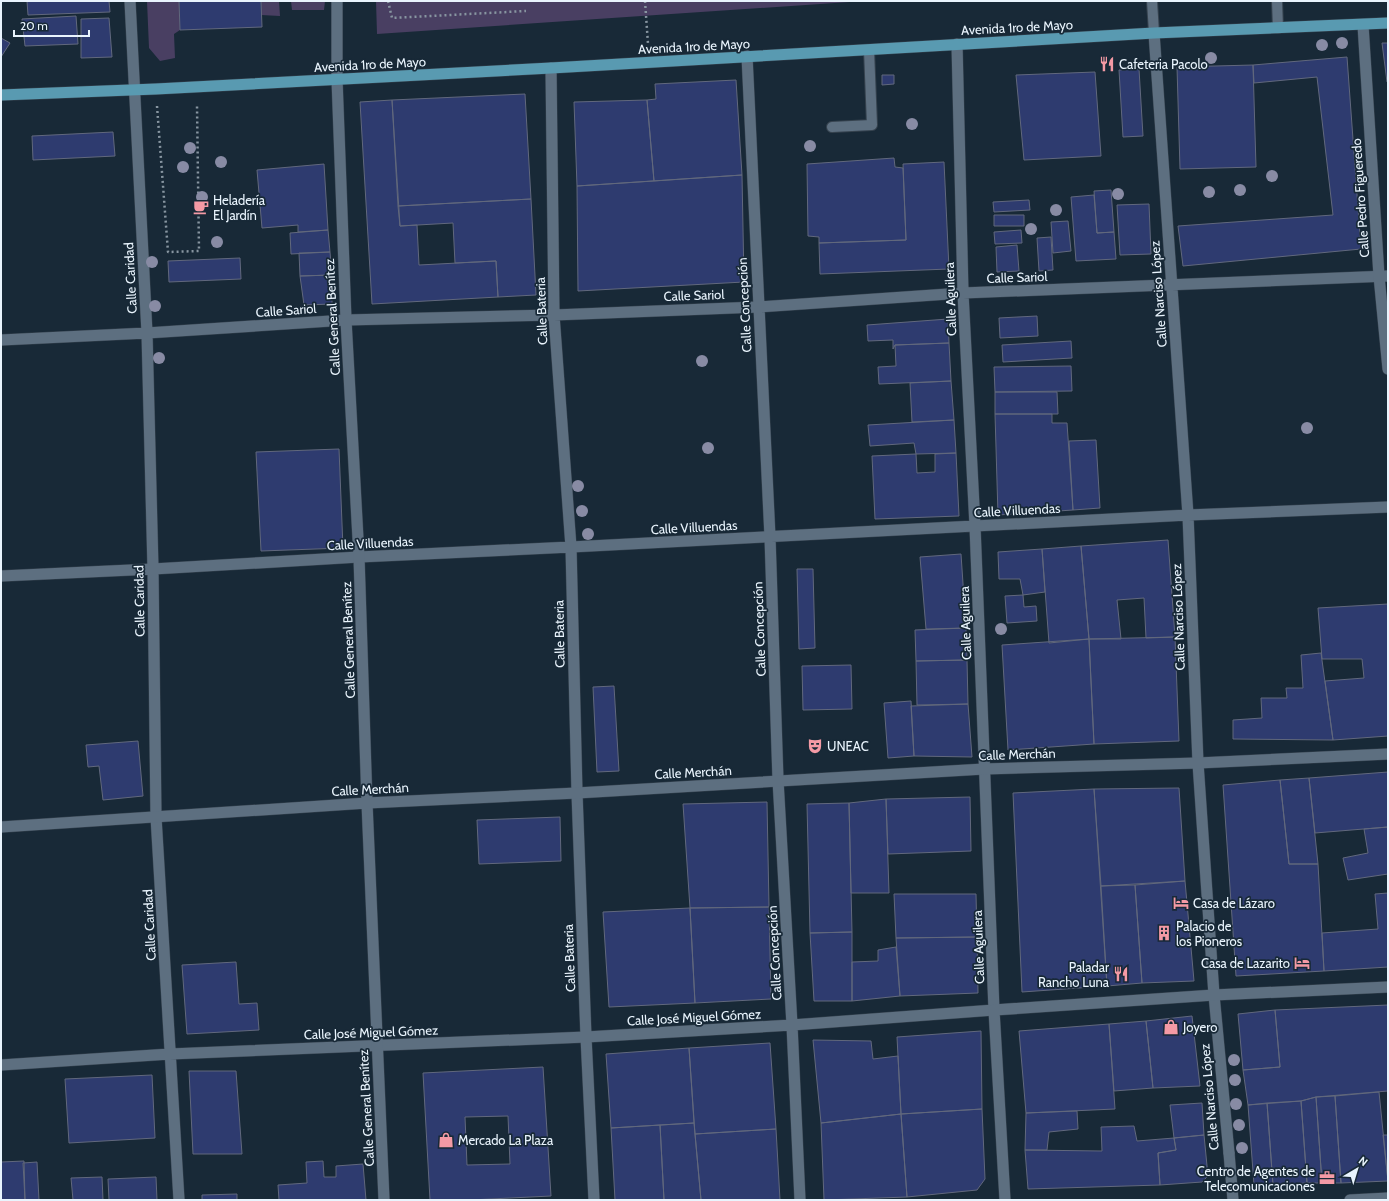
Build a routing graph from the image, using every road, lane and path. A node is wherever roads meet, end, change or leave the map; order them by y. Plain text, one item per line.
1 (130, 1) edge
2 (337, 1) edge
3 (388, 1) edge
4 (645, 1) edge
5 (1152, 1) edge
6 (1277, 1) edge
7 (526, 11) dead end
8 (1388, 23) edge
9 (1363, 25) junction
10 (1278, 28) junction
11 (1154, 33) junction
12 (957, 44) junction
13 (869, 50) junction
14 (747, 56) junction
15 (649, 62) junction
16 (551, 68) junction
17 (337, 79) junction
18 (196, 86) junction
19 (134, 89) junction
20 (156, 89) junction
21 (1, 95) edge
22 (832, 127) dead end
23 (1383, 276) edge
24 (1172, 285) junction
25 (963, 293) junction
26 (758, 307) junction
27 (554, 315) junction
28 (346, 320) junction
29 (147, 333) junction
30 (1, 340) edge
31 (1388, 369) edge
32 (1388, 507) edge
33 (1188, 515) junction
34 (975, 526) junction
35 (770, 536) junction
36 (571, 547) junction
37 (360, 557) junction
38 (152, 569) junction
39 (1, 576) edge
40 (1388, 754) edge
41 (1198, 763) junction
42 (984, 769) junction
43 (778, 780) junction
44 (577, 793) junction
45 (367, 803) junction
46 (156, 816) junction
47 (1, 827) edge
48 (1388, 986) edge
49 (1214, 995) junction
50 (994, 1010) junction
51 (792, 1025) junction
52 (586, 1037) junction
53 (378, 1046) junction
54 (170, 1054) junction
55 (1, 1065) edge
56 (1388, 1198) edge
57 (179, 1200) edge
58 (384, 1200) edge
59 (594, 1200) edge
60 (800, 1200) edge
61 (1005, 1200) edge
62 (1233, 1200) edge
63 (1350, 1200) edge

1 - 19 street, Calle Caridad
2 - 17 street, Calle General Benítez
3 - 7 path
4 - 15 path
5 - 11 lane
6 - 10 lane
8 - 9 main road, Avenida 1ro de Mayo
9 - 10 main road, Avenida 1ro de Mayo
9 - 23 street, Calle Pedro Figueredo
10 - 11 main road, Avenida 1ro de Mayo
11 - 12 main road, Avenida 1ro de Mayo
11 - 24 street, Calle Narciso López
12 - 13 main road, Avenida 1ro de Mayo
12 - 25 street, Calle Aguilera
13 - 14 main road, Avenida 1ro de Mayo
13 - 22 lane
14 - 15 main road, Avenida 1ro de Mayo
14 - 26 street, Calle Concepción
15 - 16 main road, Avenida 1ro de Mayo
16 - 17 main road, Avenida 1ro de Mayo
16 - 27 street, Calle Bateria
17 - 18 main road, Avenida 1ro de Mayo
17 - 28 street, Calle General Benítez
18 - 20 main road, Avenida 1ro de Mayo
18 - 20 path
19 - 20 main road, Avenida 1ro de Mayo
19 - 21 main road, Avenida 1ro de Mayo
19 - 29 street, Calle Caridad
23 - 24 street, Calle Sariol
23 - 31 street, Calle Pedro Figueredo
24 - 25 street, Calle Sariol
24 - 33 street, Calle Narciso López
25 - 26 street, Calle Sariol
25 - 34 street, Calle Aguilera
26 - 27 street, Calle Sariol
26 - 35 street, Calle Concepción
27 - 28 street, Calle Sariol
27 - 36 street, Calle Bateria
28 - 29 street, Calle Sariol
28 - 37 street, Calle General Benítez
29 - 30 street, Calle Sariol
29 - 38 street, Calle Caridad
32 - 33 street, Calle Villuendas
33 - 34 street, Calle Villuendas
33 - 41 street, Calle Narciso López
34 - 35 street, Calle Villuendas
34 - 42 street, Calle Aguilera
35 - 36 street, Calle Villuendas
35 - 43 street, Calle Concepción
36 - 37 street, Calle Villuendas
36 - 44 street, Calle Bateria
37 - 38 street, Calle Villuendas
37 - 45 street, Calle General Benítez
38 - 39 street, Calle Villuendas
38 - 46 street, Calle Caridad
40 - 41 street, Calle Merchán
41 - 42 street, Calle Merchán
41 - 49 street, Calle Narciso López
42 - 43 street, Calle Merchán
42 - 50 street, Calle Aguilera
43 - 44 street, Calle Merchán
43 - 51 street, Calle Concepción
44 - 45 street, Calle Merchán
44 - 52 street, Calle Bateria
45 - 46 street, Calle Merchán
45 - 53 street, Calle General Benítez
46 - 47 street, Calle Merchán
46 - 54 street, Calle Caridad
48 - 49 street, Calle José Miguel Gómez
49 - 50 street, Calle José Miguel Gómez
49 - 62 street, Calle Narciso López
50 - 51 street, Calle José Miguel Gómez
50 - 61 street, Calle Aguilera
51 - 52 street, Calle José Miguel Gómez
51 - 60 street, Calle Concepción
52 - 53 street, Calle José Miguel Gómez
52 - 59 street, Calle Bateria
53 - 54 street, Calle José Miguel Gómez
53 - 58 street, Calle General Benítez
54 - 55 street, Calle José Miguel Gómez
54 - 57 street, Calle Caridad
56 - 63 street

